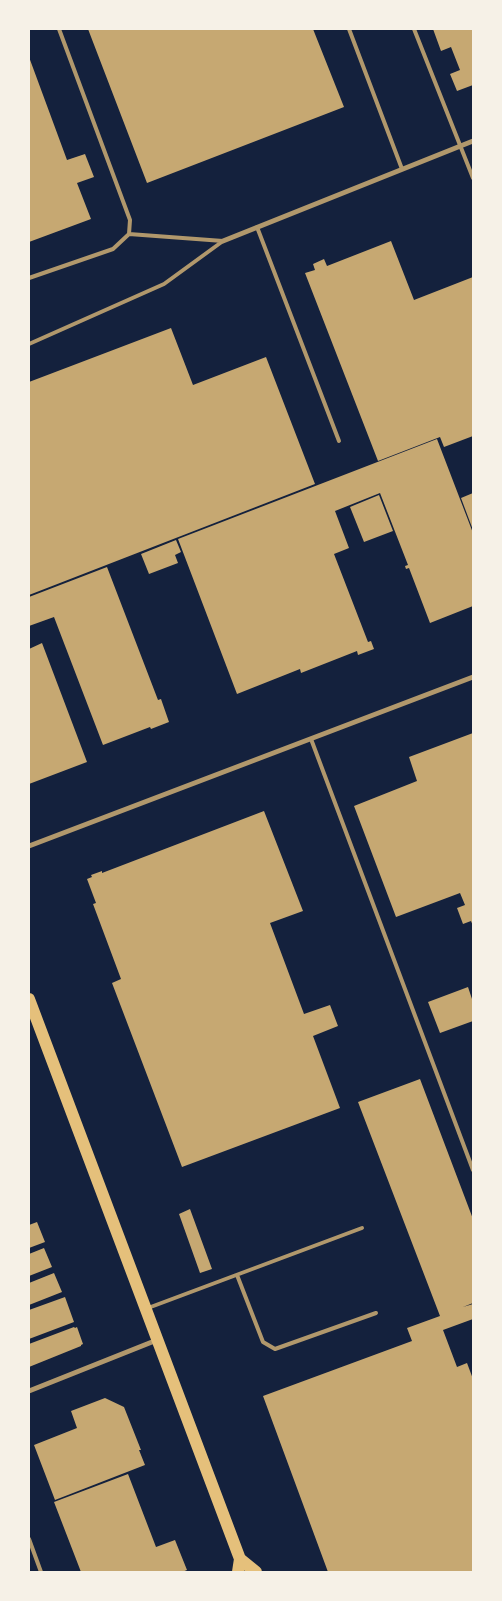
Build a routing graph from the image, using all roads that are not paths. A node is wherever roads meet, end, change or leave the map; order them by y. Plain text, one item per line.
1 (59, 29) edge
2 (349, 29) edge
3 (414, 29) edge
4 (473, 141) edge
5 (460, 146) junction
6 (402, 169) junction
7 (473, 178) edge
8 (257, 227) junction
9 (129, 234) junction
10 (223, 241) junction
11 (29, 278) edge
12 (29, 344) edge
13 (339, 440) dead end
14 (473, 677) edge
15 (311, 739) junction
16 (29, 846) edge
17 (29, 999) edge
18 (473, 1170) edge
19 (362, 1228) dead end
20 (237, 1274) junction
21 (146, 1309) junction
22 (376, 1312) dead end
23 (157, 1340) junction
24 (29, 1391) edge
25 (29, 1539) edge
26 (240, 1559) junction
27 (41, 1572) edge
28 (238, 1572) edge
29 (256, 1572) edge

1 - 9 lane
2 - 6 lane
3 - 5 lane
4 - 5 street
5 - 6 street
5 - 7 lane
6 - 8 street
8 - 10 street
8 - 13 lane
9 - 10 lane
9 - 11 lane
10 - 12 lane
14 - 15 street
15 - 16 street
15 - 18 lane
17 - 21 main road
19 - 20 lane
20 - 21 lane
20 - 22 lane
21 - 23 main road
23 - 24 street
23 - 26 main road
25 - 27 lane
26 - 28 main road
26 - 29 main road

